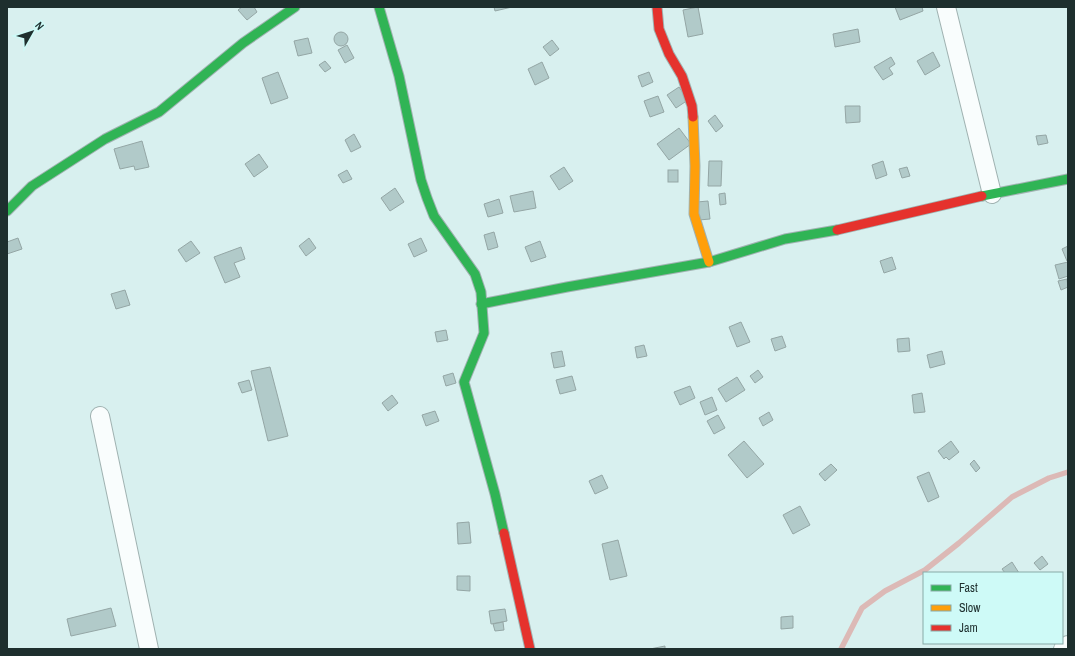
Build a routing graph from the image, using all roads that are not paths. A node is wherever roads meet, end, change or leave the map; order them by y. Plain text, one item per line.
1 (295, 7) edge
2 (379, 7) edge
3 (657, 7) edge
4 (946, 7) edge
5 (1068, 179) edge
6 (992, 194) junction
7 (7, 211) edge
8 (708, 262) junction
9 (481, 304) junction
10 (100, 416) dead end
11 (1068, 645) edge
12 (149, 649) edge
13 (530, 649) edge
14 (1063, 649) edge

1 - 7 street
2 - 9 street
3 - 8 street
4 - 6 street
5 - 6 street
6 - 8 street
8 - 9 street
9 - 13 street
10 - 12 street
11 - 14 street

